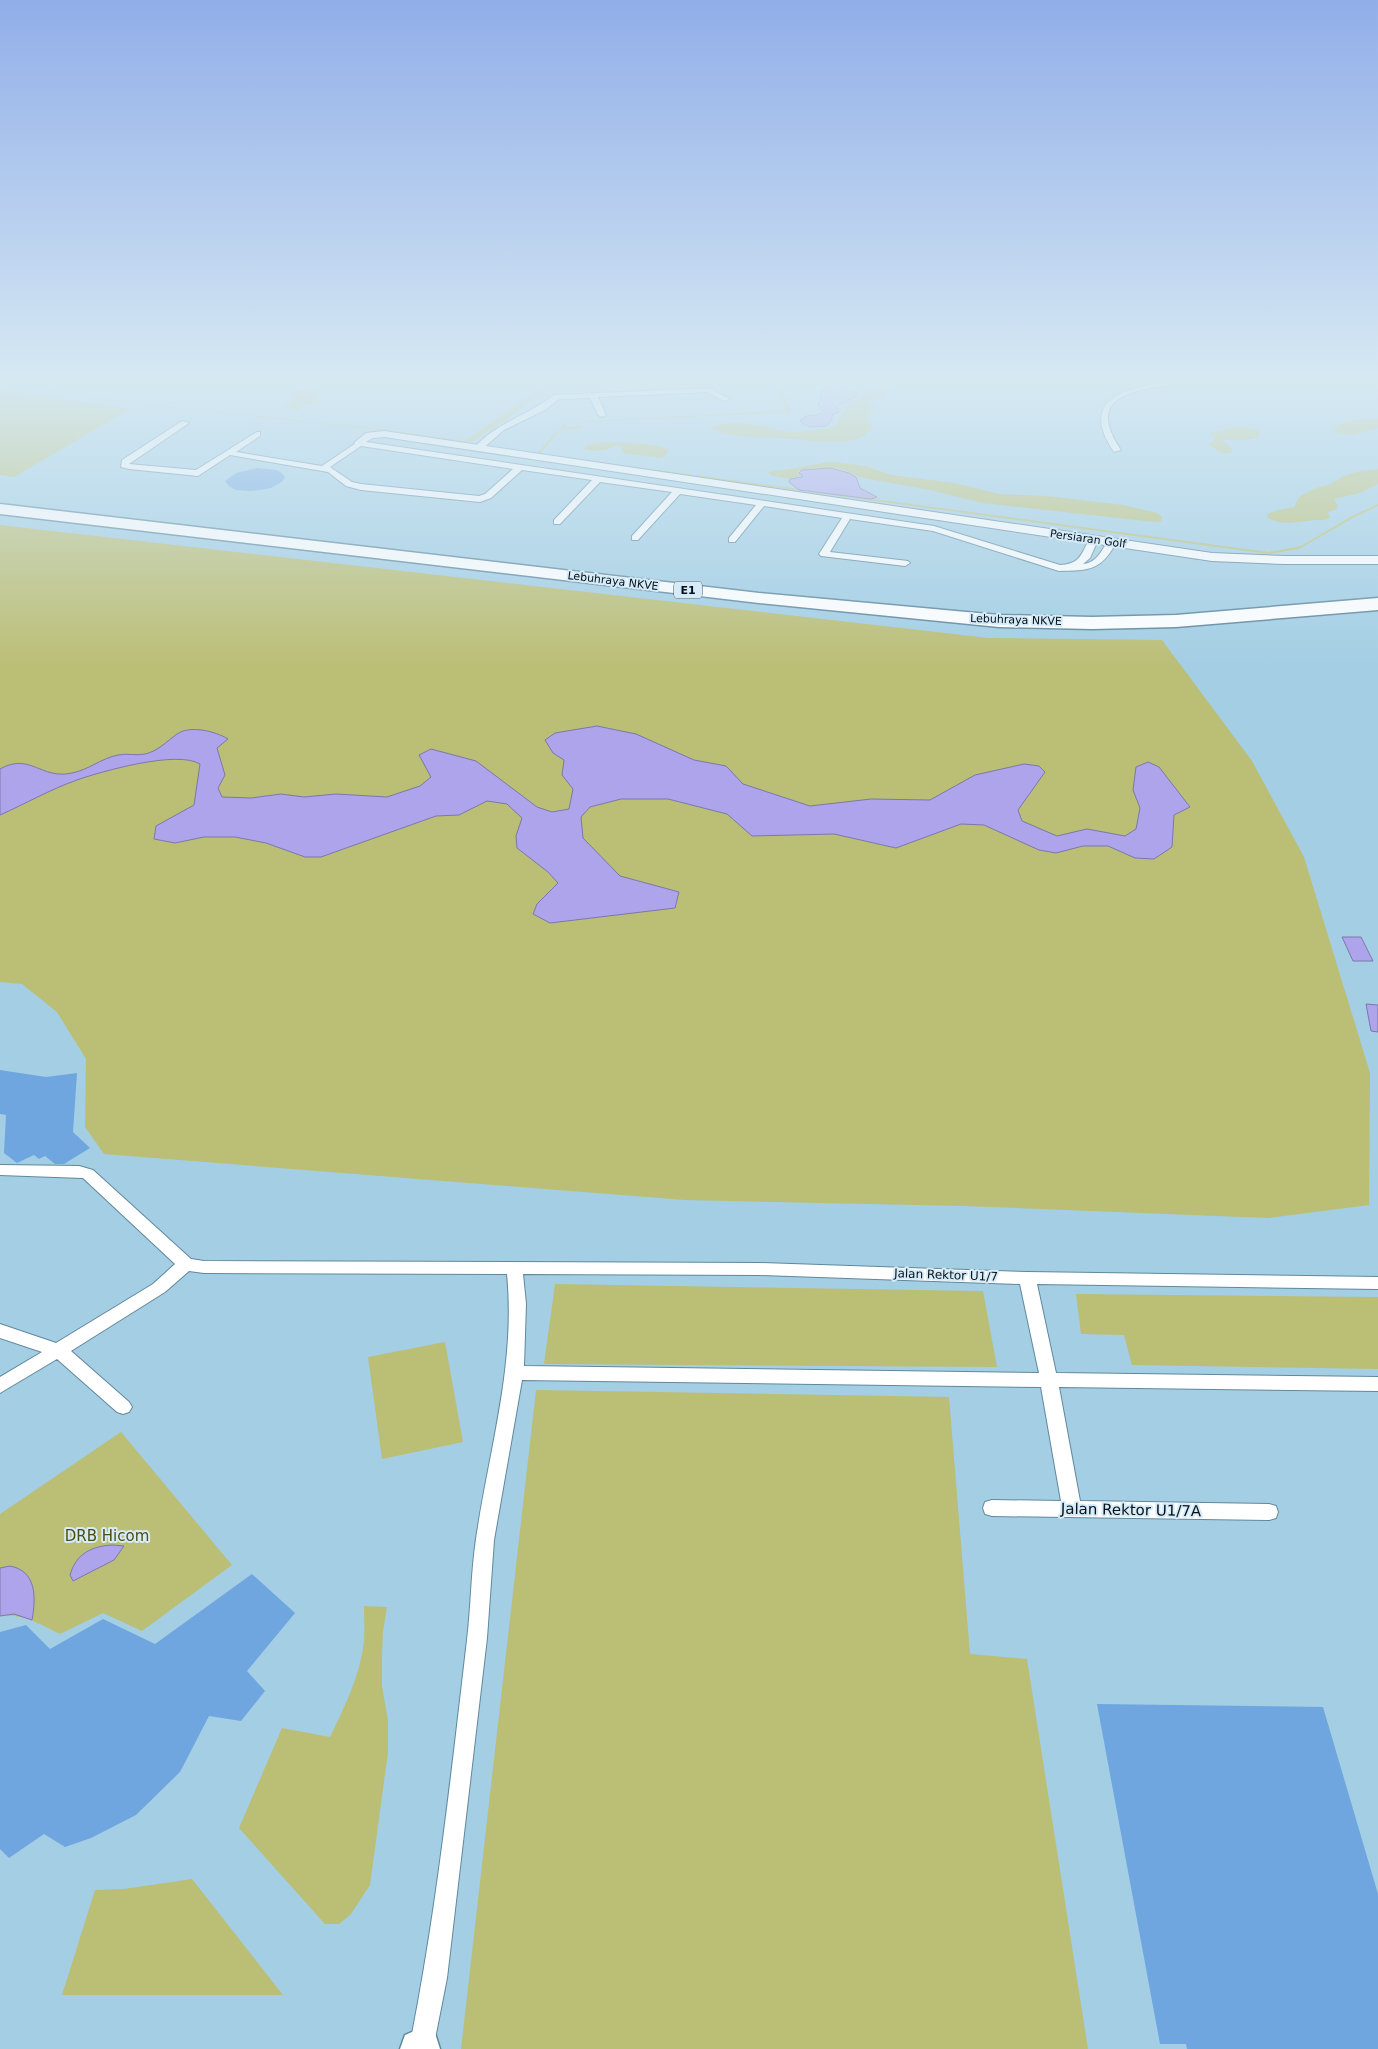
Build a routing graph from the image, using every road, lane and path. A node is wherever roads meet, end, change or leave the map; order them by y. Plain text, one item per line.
1 (340, 477) edge
2 (509, 477) edge
3 (581, 477) edge
4 (668, 477) edge
5 (598, 479) junction
6 (678, 491) junction
7 (0, 497) edge
8 (762, 504) junction
9 (0, 509) edge
10 (847, 516) junction
11 (557, 522) dead end
12 (635, 538) dead end
13 (732, 540) dead end
14 (1109, 547) junction
15 (1089, 549) junction
16 (1378, 560) edge
17 (1100, 561) junction
18 (904, 564) dead end
19 (1070, 569) junction
20 (1378, 590) edge
21 (1378, 604) edge
22 (0, 1170) edge
23 (186, 1264) junction
24 (514, 1269) junction
25 (1027, 1278) junction
26 (1378, 1282) edge
27 (0, 1331) edge
28 (58, 1350) junction
29 (515, 1373) junction
30 (1048, 1379) junction
31 (1378, 1384) edge
32 (0, 1386) edge
33 (123, 1407) dead end
34 (992, 1508) dead end
35 (1072, 1509) junction
36 (1270, 1512) dead end
37 (421, 2048) edge

1 - 2 street
3 - 5 street
4 - 15 street, Persiaran Golf
5 - 6 street
5 - 11 street
6 - 8 street
6 - 12 street
7 - 20 highway, Lebuhraya NKVE / E1
8 - 10 street
8 - 13 street
9 - 21 highway, Lebuhraya NKVE / E1
10 - 18 street
10 - 19 street
14 - 15 street, Persiaran Golf
14 - 16 street, Persiaran Golf
14 - 17 street
15 - 17 street
15 - 19 street
17 - 19 street
22 - 23 street
23 - 24 street, Jalan Rektor U1/7
23 - 28 street
24 - 25 street, Jalan Rektor U1/7
24 - 29 street
25 - 26 street, Jalan Rektor U1/7
25 - 30 street
27 - 28 street
28 - 32 street
28 - 33 street
29 - 30 street
29 - 37 street
30 - 31 street
30 - 35 street
34 - 35 street, Jalan Rektor U1/7A
35 - 36 street, Jalan Rektor U1/7A

